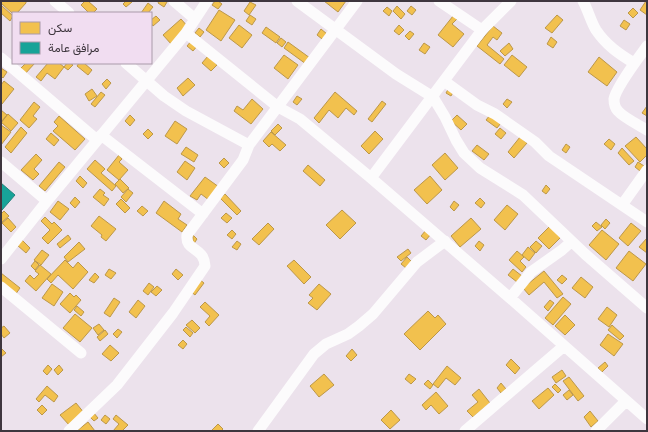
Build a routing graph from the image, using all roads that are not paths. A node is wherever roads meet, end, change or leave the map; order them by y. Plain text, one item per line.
1 (55, 1) edge
2 (174, 1) edge
3 (206, 1) edge
4 (297, 1) edge
5 (357, 1) edge
6 (439, 1) edge
7 (511, 1) edge
8 (583, 1) edge
9 (68, 12) edge
10 (195, 19) junction
11 (336, 29) junction
12 (482, 30) junction
13 (186, 33) junction
14 (647, 46) edge
15 (1, 58) edge
16 (634, 63) junction
17 (127, 64) edge
18 (146, 80) junction
19 (444, 81) junction
20 (433, 97) junction
21 (278, 107) junction
22 (647, 130) edge
23 (99, 137) junction
24 (249, 145) junction
25 (1, 162) edge
26 (647, 170) edge
27 (371, 178) junction
28 (47, 201) junction
29 (622, 205) junction
30 (203, 214) junction
31 (647, 222) edge
32 (445, 241) junction
33 (571, 242) junction
34 (1, 259) edge
35 (1, 287) edge
36 (510, 298) junction
37 (647, 308) edge
38 (564, 346) junction
39 (81, 353) dead end
40 (626, 401) junction
41 (647, 419) edge
42 (69, 431) edge
43 (258, 431) edge
44 (465, 431) edge
45 (596, 431) edge

1 - 9 street
2 - 10 street
3 - 10 street
4 - 11 street
5 - 11 street
6 - 12 street
7 - 12 street
8 - 16 street
10 - 13 street
11 - 20 street
11 - 21 street
12 - 19 street
13 - 18 street
13 - 21 street
14 - 16 street
15 - 23 street
16 - 22 street
17 - 18 street
18 - 23 street
18 - 24 street
19 - 20 street
19 - 29 street
20 - 27 street
20 - 33 street
21 - 24 street
21 - 27 street
23 - 28 street
23 - 30 street
24 - 30 street
25 - 28 street
26 - 29 street
27 - 32 street
28 - 34 street
29 - 31 street
30 - 42 street
32 - 36 street
32 - 43 street
33 - 36 street
33 - 37 street
35 - 39 street
36 - 38 street
38 - 40 street
38 - 44 street
40 - 41 street
40 - 45 street

